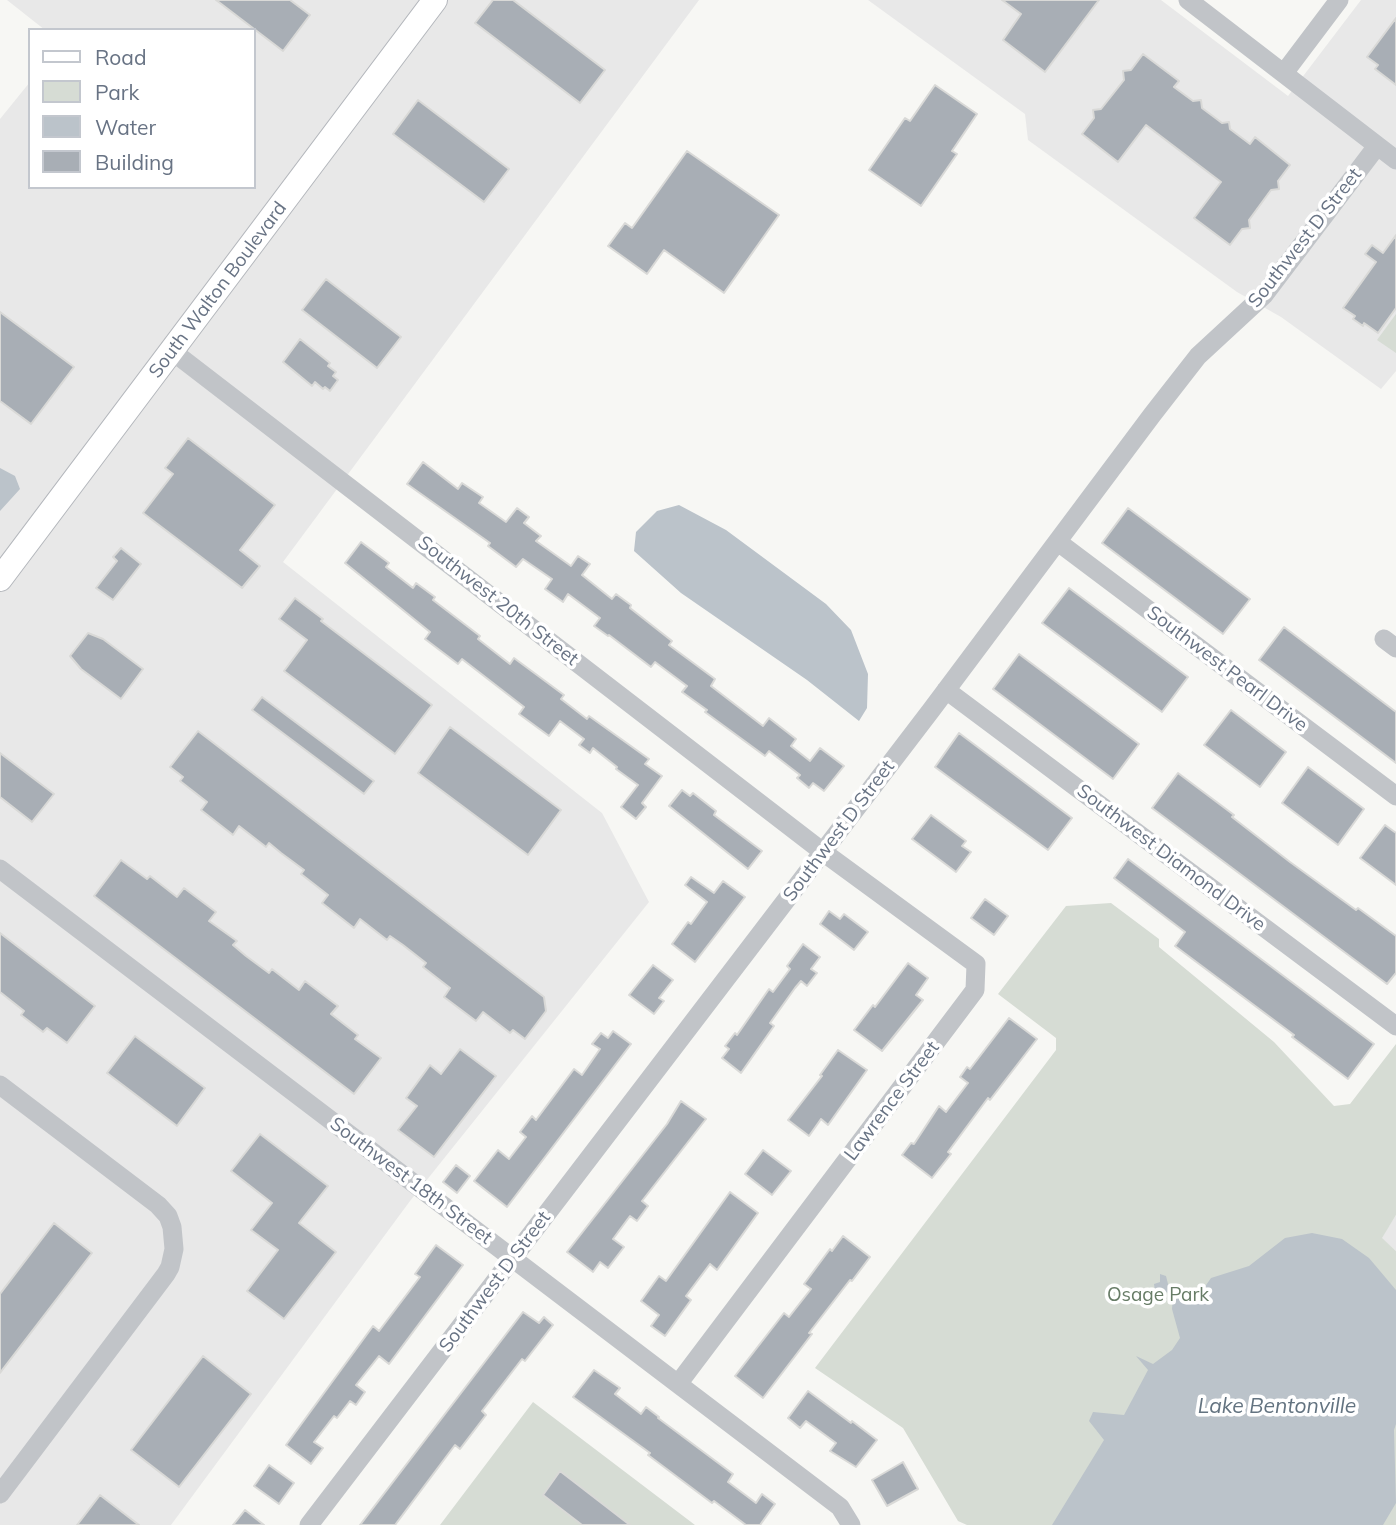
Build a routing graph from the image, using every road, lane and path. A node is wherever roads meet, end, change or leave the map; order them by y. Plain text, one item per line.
1 (435, 0) edge
2 (1188, 0) edge
3 (1339, 0) edge
4 (1284, 73) junction
5 (1377, 146) junction
6 (1396, 160) edge
7 (172, 351) junction
8 (1058, 542) junction
9 (0, 579) edge
10 (946, 690) junction
11 (1396, 796) edge
12 (823, 852) junction
13 (0, 869) edge
14 (1396, 1026) edge
15 (0, 1085) edge
16 (513, 1259) junction
17 (678, 1384) junction
18 (0, 1494) edge
19 (852, 1524) edge
20 (309, 1525) edge

1 - 7 main road, South Walton Boulevard
2 - 4 street
3 - 4 street
4 - 5 street
5 - 6 street
5 - 8 street, Southwest D Street
7 - 9 main road, South Walton Boulevard
7 - 12 street, Southwest 20th Street
8 - 10 street, Southwest D Street
8 - 11 street, Southwest Pearl Drive
10 - 12 street, Southwest D Street
10 - 14 street, Southwest Diamond Drive
12 - 16 street, Southwest D Street
12 - 17 street, Lawrence Street
13 - 16 street, Southwest 18th Street
15 - 18 street
16 - 17 street, Southwest 18th Street
16 - 20 street, Southwest D Street
17 - 19 street, Southwest 18th Street

